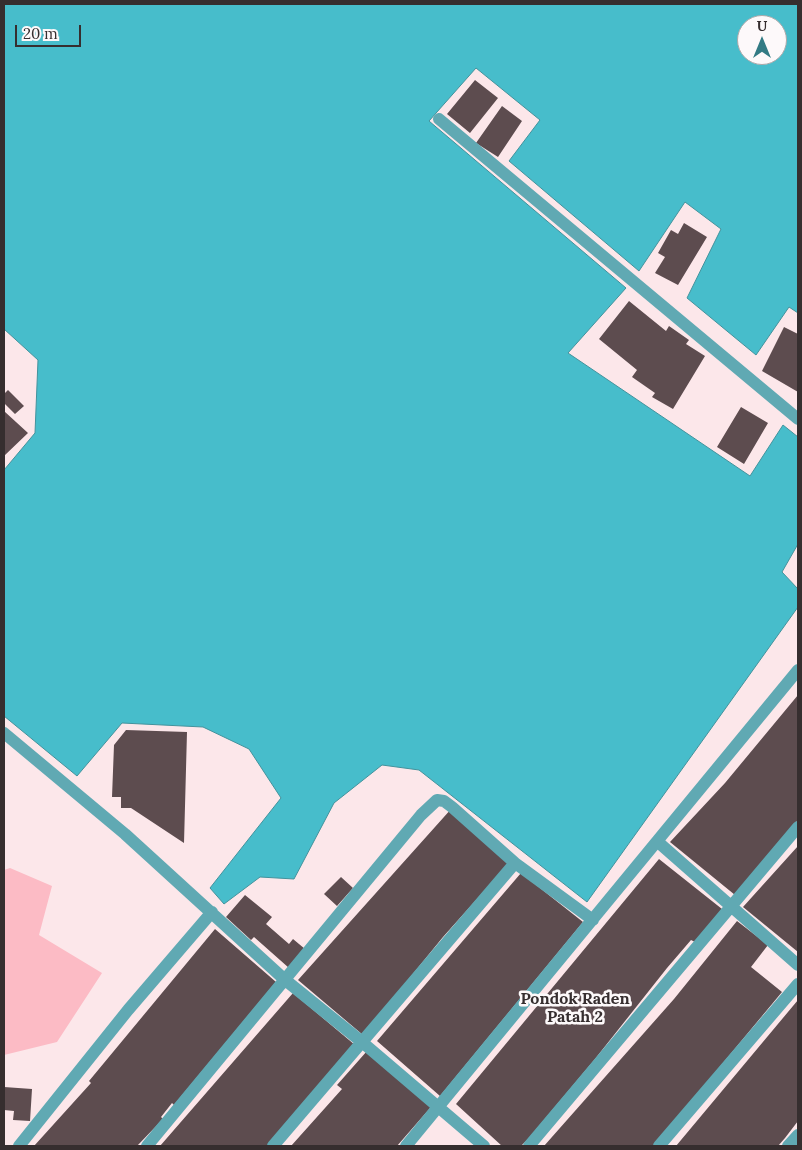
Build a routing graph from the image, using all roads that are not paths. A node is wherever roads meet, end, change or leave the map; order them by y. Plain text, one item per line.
1 (439, 119) dead end
2 (798, 419) edge
3 (798, 670) edge
4 (4, 733) edge
5 (798, 827) edge
6 (658, 842) junction
7 (515, 863) junction
8 (730, 907) junction
9 (212, 912) junction
10 (593, 920) junction
11 (798, 965) edge
12 (284, 979) junction
13 (798, 984) edge
14 (362, 1042) junction
15 (438, 1108) junction
16 (798, 1135) edge
17 (19, 1146) edge
18 (148, 1146) edge
19 (274, 1146) edge
20 (406, 1146) edge
21 (484, 1146) edge
22 (528, 1146) edge
23 (659, 1146) edge
24 (788, 1146) edge

1 - 2 street
3 - 6 street
4 - 9 street
5 - 8 street
6 - 8 street
6 - 10 street
7 - 10 street
7 - 12 street
7 - 14 street
8 - 11 street
8 - 22 street
9 - 12 street
9 - 17 street
10 - 15 street
12 - 14 street
12 - 18 street
13 - 23 street
14 - 15 street
14 - 19 street
15 - 20 street
15 - 21 street
16 - 24 street

